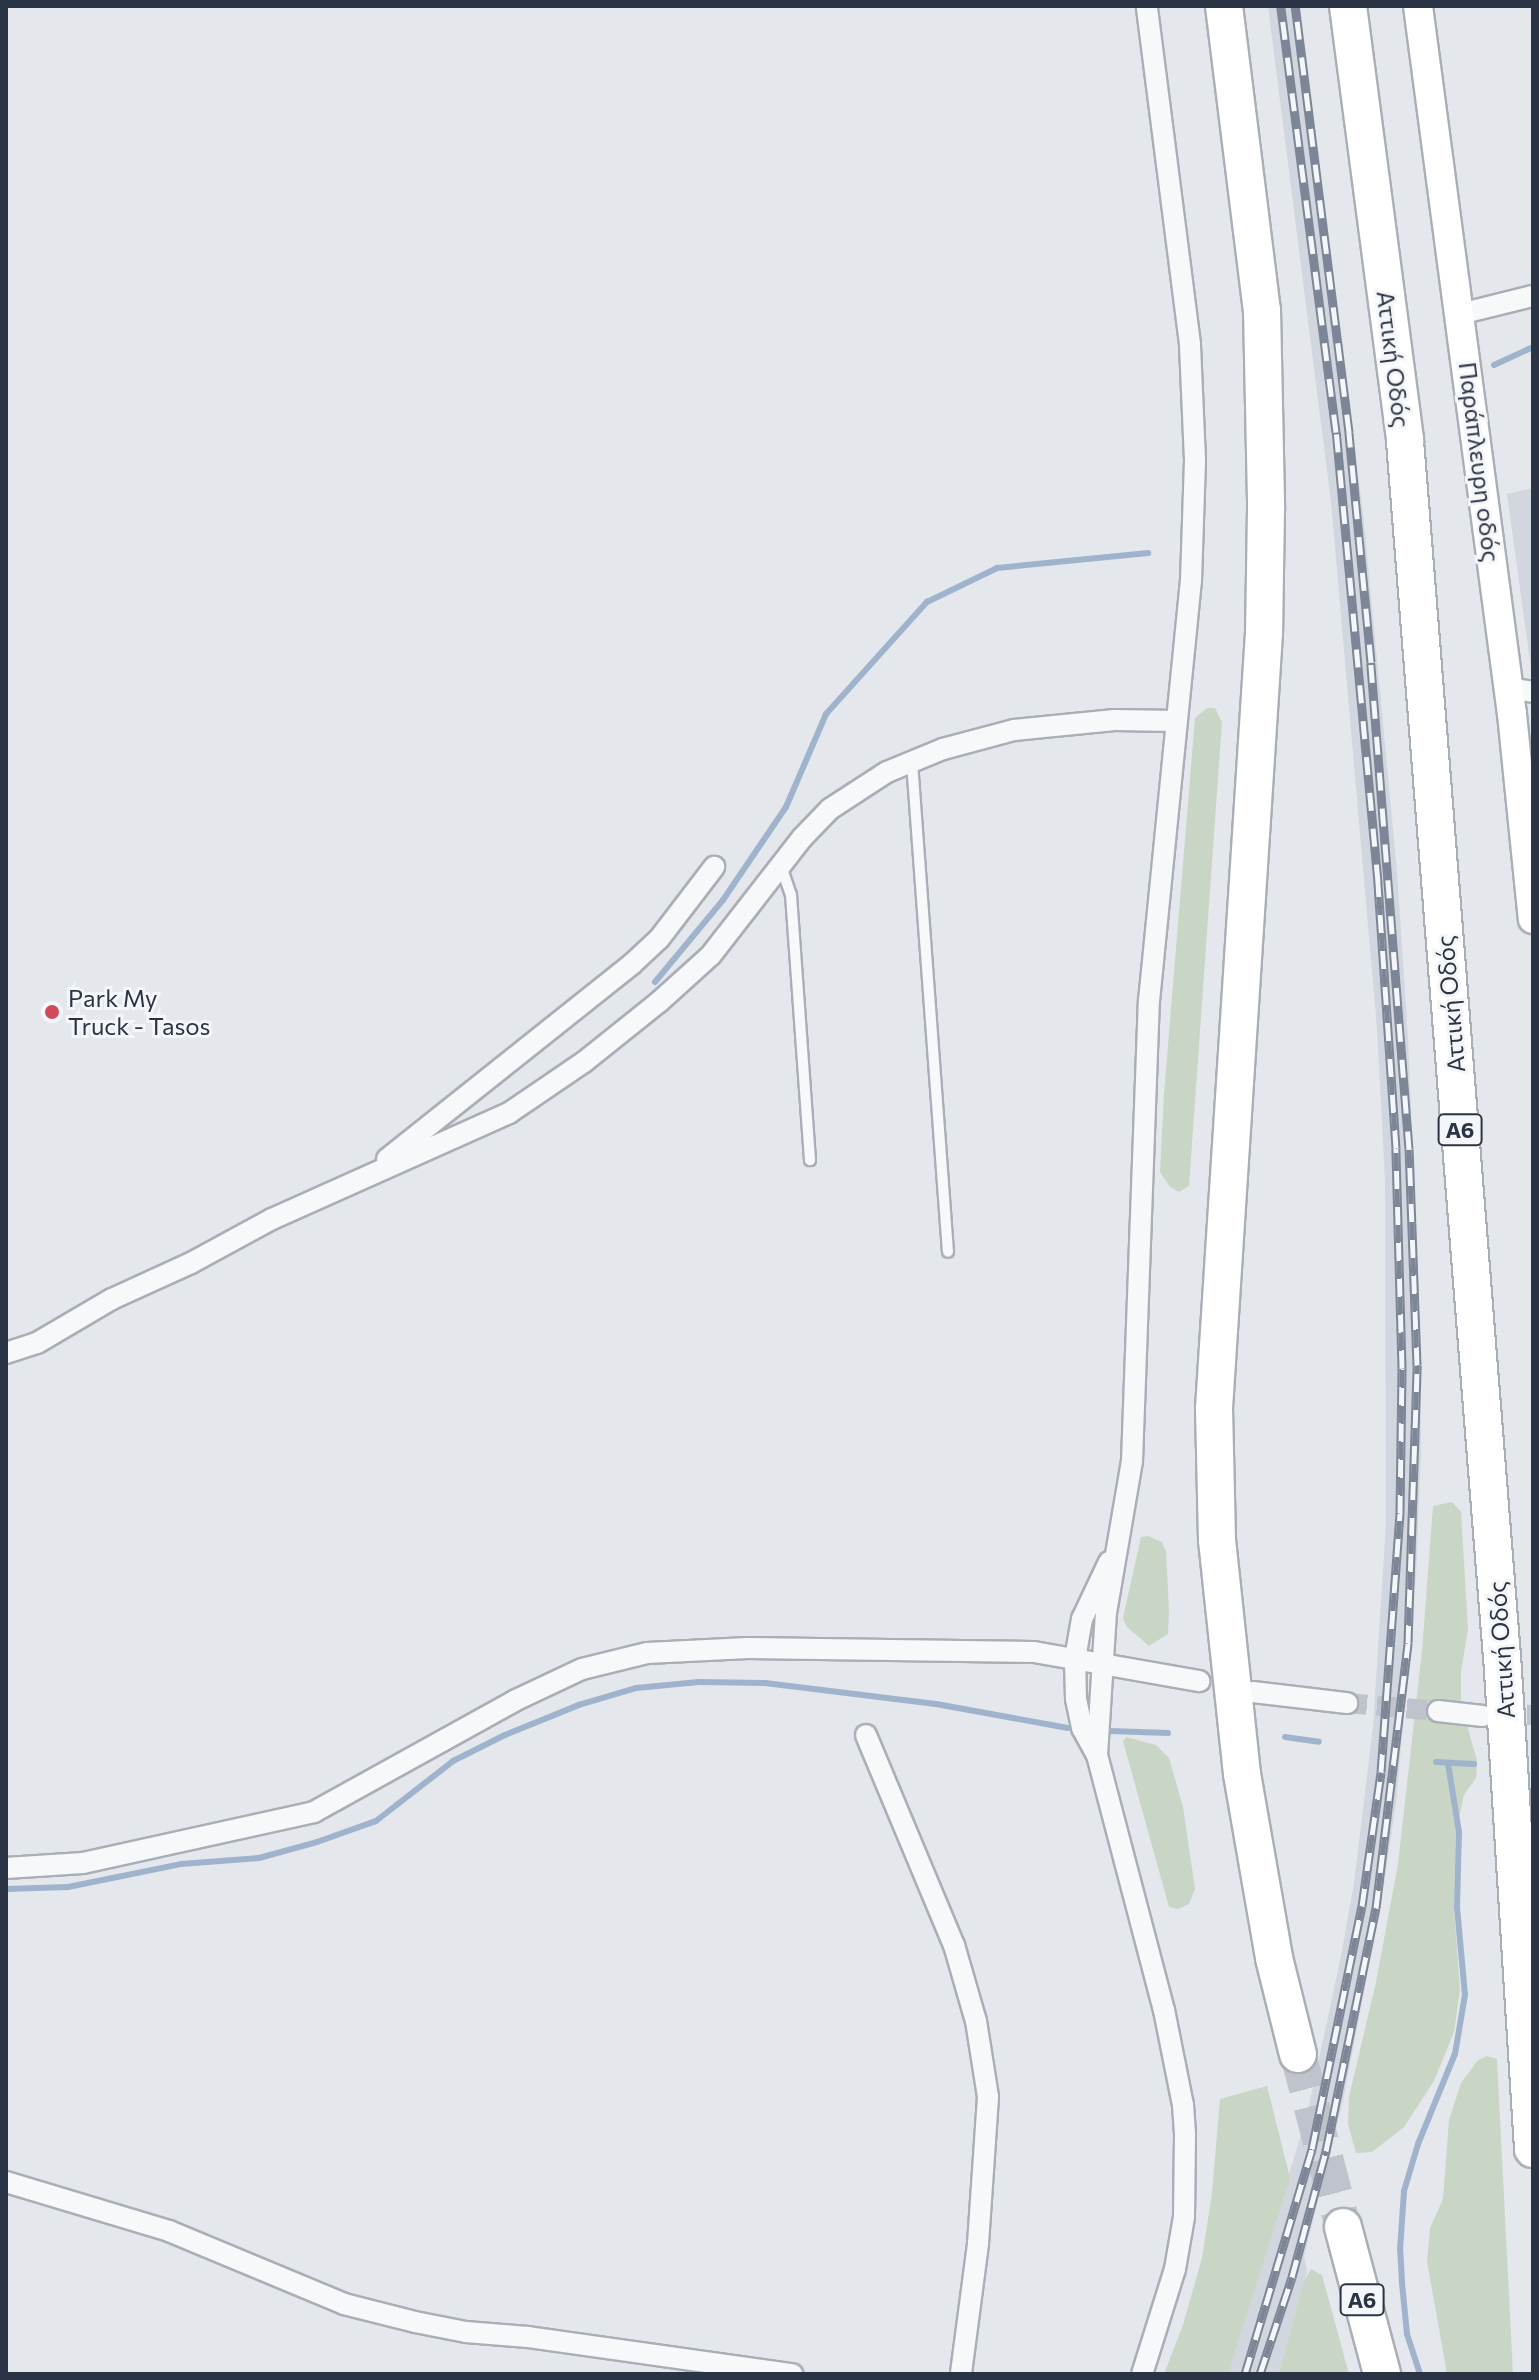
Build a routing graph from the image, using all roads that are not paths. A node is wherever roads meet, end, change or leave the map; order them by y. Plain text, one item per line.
1 (1147, 6) edge
2 (1224, 6) edge
3 (1348, 6) edge
4 (1418, 6) edge
5 (1533, 296) edge
6 (1460, 314) junction
7 (1521, 690) edge
8 (1176, 721) junction
9 (912, 762) junction
10 (781, 866) junction
11 (714, 867) dead end
12 (1533, 919) edge
13 (810, 1160) dead end
14 (368, 1174) junction
15 (948, 1252) dead end
16 (6, 1353) edge
17 (1114, 1551) junction
18 (1075, 1658) junction
19 (1102, 1664) junction
20 (1199, 1681) dead end
21 (1253, 1692) dead end
22 (1347, 1703) tunnel mouth
23 (1438, 1711) tunnel mouth
24 (1483, 1716) tunnel mouth
25 (866, 1735) dead end
26 (1097, 1755) junction
27 (6, 1868) edge
28 (1298, 2054) tunnel mouth
29 (1533, 2149) edge
30 (6, 2182) edge
31 (1343, 2227) tunnel mouth
32 (792, 2374) edge
33 (961, 2374) edge
34 (1142, 2374) edge
35 (1382, 2374) edge

1 - 8 street
2 - 28 highway
3 - 29 highway, Αττική Οδός / Α6
4 - 6 street, Παράπλευρη οδός
5 - 6 street
6 - 7 street, Παράπλευρη οδός
7 - 12 street, Παράπλευρη οδός
8 - 9 street
8 - 17 street
9 - 10 street
9 - 15 lane
10 - 13 lane
10 - 14 street
11 - 14 street
14 - 16 street
17 - 18 street
17 - 19 street
18 - 19 street
18 - 26 street
18 - 27 street
19 - 20 street
19 - 26 street
21 - 22 street
23 - 24 street
25 - 33 street
26 - 34 street
30 - 32 street
31 - 35 highway, Α6

